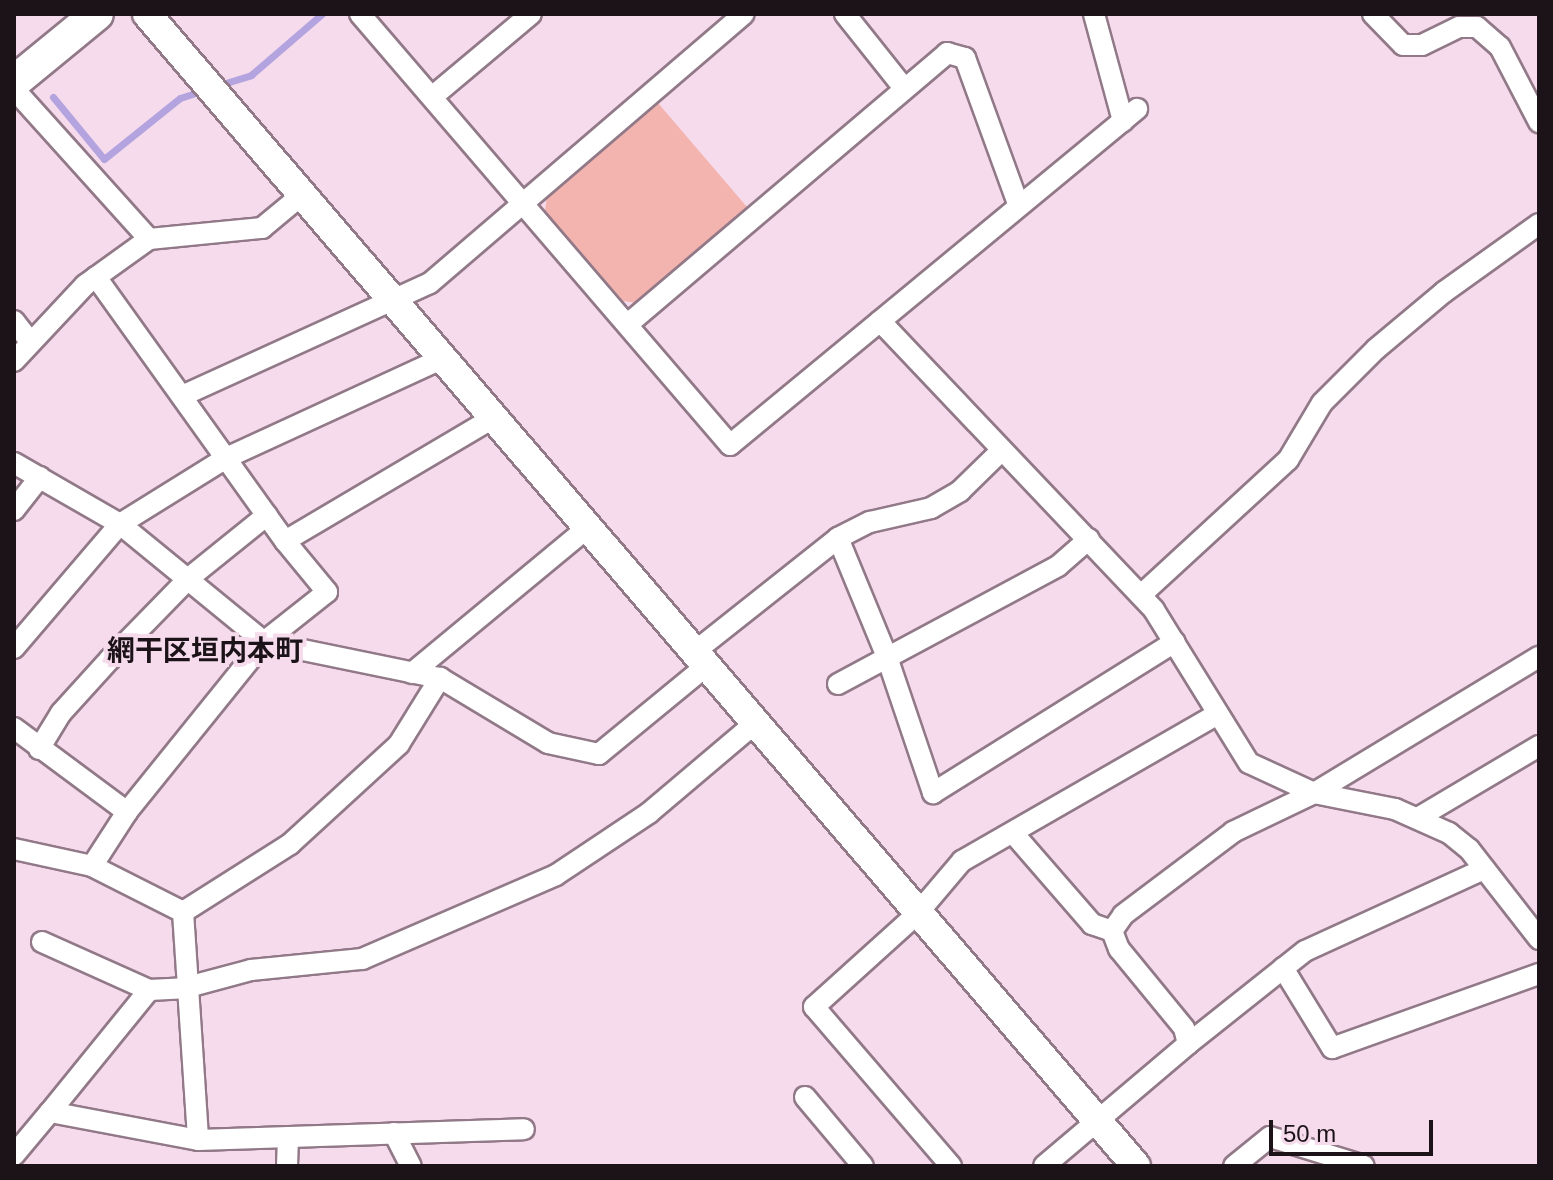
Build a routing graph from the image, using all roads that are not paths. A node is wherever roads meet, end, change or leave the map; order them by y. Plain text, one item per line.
1 (97, 14) edge
2 (147, 14) edge
3 (360, 14) edge
4 (531, 14) edge
5 (744, 14) edge
6 (845, 14) edge
7 (1094, 14) edge
8 (1373, 14) edge
9 (14, 82) edge
10 (903, 87) junction
11 (14, 89) edge
12 (432, 97) junction
13 (1539, 122) edge
14 (303, 194) junction
15 (523, 203) junction
16 (1018, 204) junction
17 (1539, 224) edge
18 (149, 239) junction
19 (96, 277) junction
20 (397, 302) junction
21 (14, 321) edge
22 (880, 321) junction
23 (628, 324) junction
24 (29, 340) junction
25 (443, 358) junction
26 (14, 361) edge
27 (184, 395) junction
28 (493, 418) junction
29 (1000, 452) junction
30 (226, 458) junction
31 (14, 463) edge
32 (40, 477) junction
33 (14, 510) edge
34 (267, 515) junction
35 (120, 524) junction
36 (586, 529) junction
37 (838, 538) junction
38 (1089, 539) junction
39 (285, 541) junction
40 (189, 578) junction
41 (1141, 595) junction
42 (264, 642) junction
43 (1175, 642) junction
44 (14, 648) edge
45 (887, 657) junction
46 (1539, 657) edge
47 (699, 660) junction
48 (412, 673) junction
49 (440, 678) junction
50 (838, 684) dead end
51 (1218, 714) junction
52 (754, 724) junction
53 (14, 728) edge
54 (1539, 746) edge
55 (39, 749) junction
56 (1314, 793) junction
57 (127, 812) junction
58 (1421, 816) junction
59 (1013, 833) junction
60 (14, 849) edge
61 (92, 866) junction
62 (1484, 869) junction
63 (183, 912) junction
64 (917, 914) junction
65 (1112, 931) junction
66 (1539, 939) edge
67 (42, 942) dead end
68 (1283, 968) junction
69 (1539, 974) edge
70 (184, 988) junction
71 (149, 990) junction
72 (1188, 1044) junction
73 (805, 1097) dead end
74 (50, 1112) junction
75 (1097, 1121) junction
76 (524, 1129) dead end
77 (394, 1133) junction
78 (288, 1137) junction
79 (198, 1140) junction
80 (14, 1155) edge
81 (1047, 1165) edge
82 (287, 1166) edge
83 (411, 1166) edge
84 (863, 1166) edge
85 (951, 1166) edge
86 (1136, 1166) edge
87 (1234, 1166) edge
88 (1364, 1166) edge

1 - 9 main road
2 - 14 street
3 - 12 street
4 - 12 street
5 - 15 street
6 - 10 street
7 - 16 street
8 - 13 street
10 - 16 street
10 - 23 street
11 - 18 street
12 - 15 street
14 - 18 street
14 - 20 street
15 - 20 street
15 - 23 street
16 - 22 street
17 - 41 street
18 - 19 street
19 - 24 street
19 - 27 street
20 - 25 street
20 - 27 street
21 - 24 street
22 - 23 street
22 - 29 street
24 - 26 street
25 - 28 street
25 - 30 street
27 - 30 street
28 - 36 street
28 - 39 street
29 - 37 street
29 - 38 street
30 - 34 street
30 - 35 street
31 - 32 street
32 - 33 street
32 - 35 street
34 - 39 street
34 - 40 street
35 - 40 street
35 - 44 street
36 - 47 street
36 - 48 street
37 - 45 street
37 - 47 street
38 - 41 street
38 - 45 street
39 - 42 street
40 - 42 street
40 - 55 street
41 - 43 street
42 - 48 street
42 - 57 street
43 - 45 street
43 - 51 street
45 - 50 street
46 - 56 street
47 - 49 street
47 - 52 street
48 - 49 street
49 - 63 street
51 - 56 street
51 - 59 street
52 - 64 street
52 - 70 street
53 - 55 street
54 - 58 street
55 - 57 street
56 - 58 street
56 - 65 street
57 - 61 street
58 - 62 street
59 - 64 street
59 - 65 street
60 - 61 street
61 - 63 street
62 - 66 street
62 - 68 street
63 - 70 street
64 - 75 street
64 - 85 street
65 - 72 street
67 - 71 street
68 - 69 street
68 - 72 street
70 - 71 street
70 - 79 street
71 - 74 street
72 - 75 street
73 - 84 street
74 - 79 street
74 - 80 street
75 - 81 street
75 - 86 street
76 - 77 street
77 - 78 street
77 - 83 street
78 - 79 street
78 - 82 street
87 - 88 street

